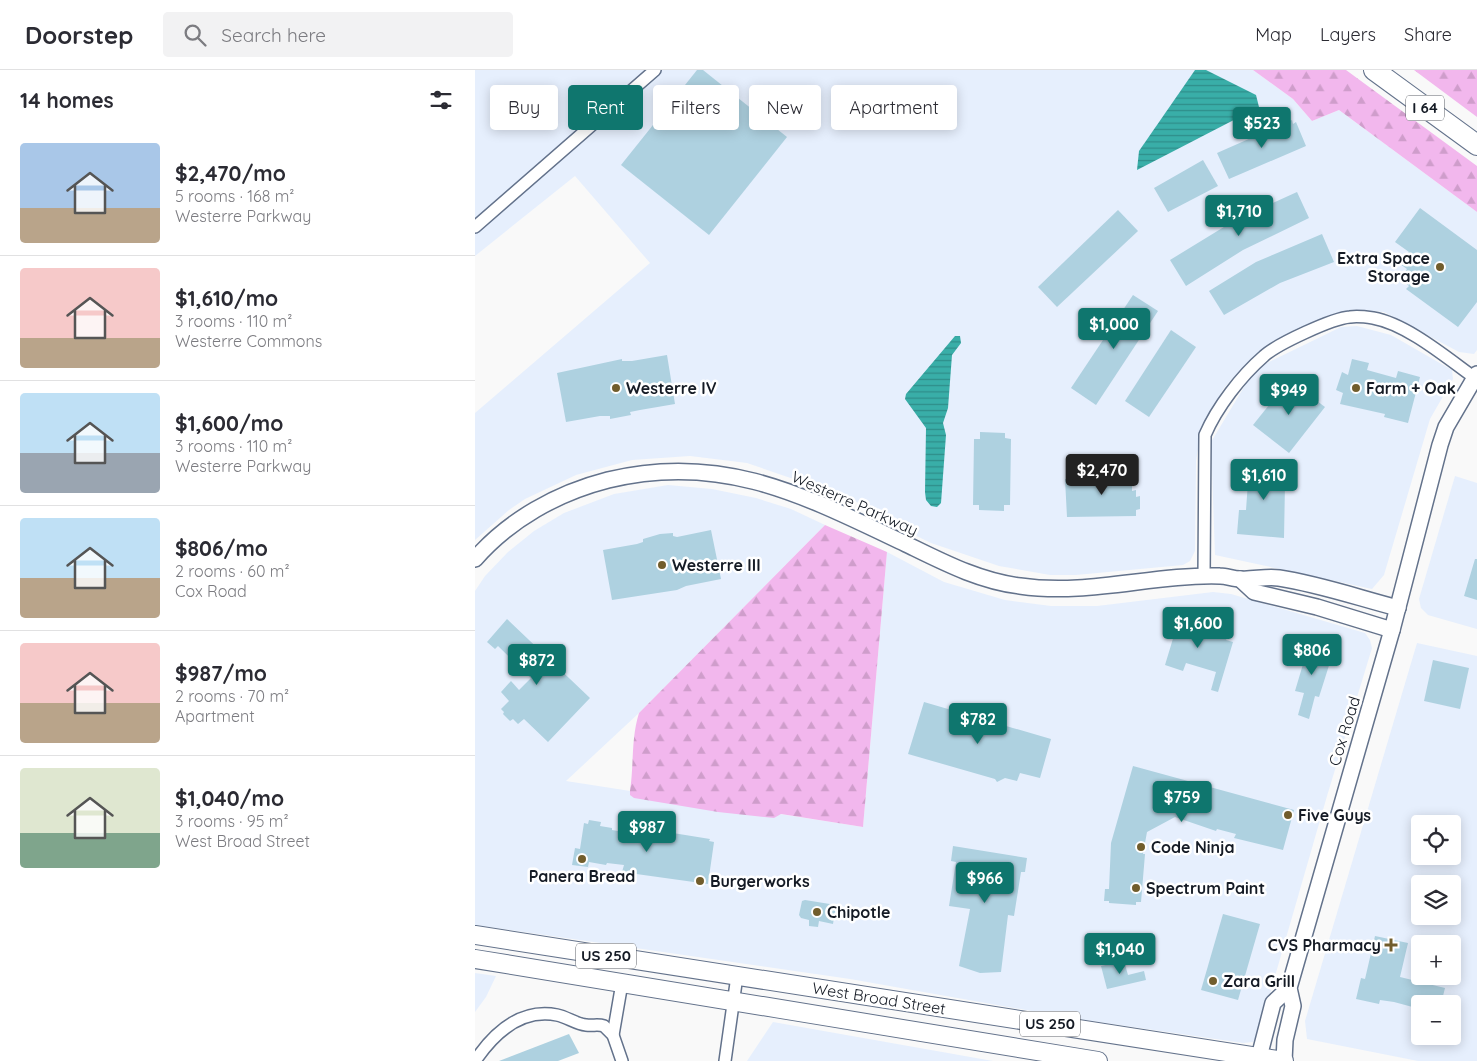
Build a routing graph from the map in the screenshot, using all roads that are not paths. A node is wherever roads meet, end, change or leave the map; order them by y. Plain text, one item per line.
1 (655, 70) edge
2 (1374, 70) edge
3 (1477, 145) edge
4 (475, 227) edge
5 (1476, 376) edge
6 (475, 560) edge
7 (1204, 577) junction
8 (1240, 579) junction
9 (1398, 608) junction
10 (1392, 630) junction
11 (475, 935) edge
12 (475, 960) edge
13 (737, 976) junction
14 (622, 983) junction
15 (1289, 988) junction
16 (734, 1001) junction
17 (613, 1035) junction
18 (1259, 1059) edge
19 (475, 1061) edge
20 (622, 1061) edge
21 (725, 1061) edge
22 (1099, 1061) edge
23 (1284, 1061) edge

1 - 4 street
2 - 3 highway, I 64
5 - 7 street
5 - 9 street, Cox Road
6 - 7 street, Westerre Parkway
7 - 8 street, Westerre Parkway
8 - 9 street, Westerre Parkway
8 - 10 street, Westerre Parkway
9 - 10 street, Cox Road
10 - 15 street, Cox Road
11 - 13 main road, West Broad Street / US 250
12 - 14 main road, West Broad Street / US 250
13 - 16 street
13 - 18 main road, West Broad Street / US 250
14 - 16 main road, West Broad Street / US 250
14 - 17 street
15 - 18 street, Cox Road
15 - 23 street, Cox Road
16 - 21 street
16 - 22 main road, West Broad Street / US 250
17 - 19 street
17 - 20 street
18 - 23 main road, West Broad Street / US 250

